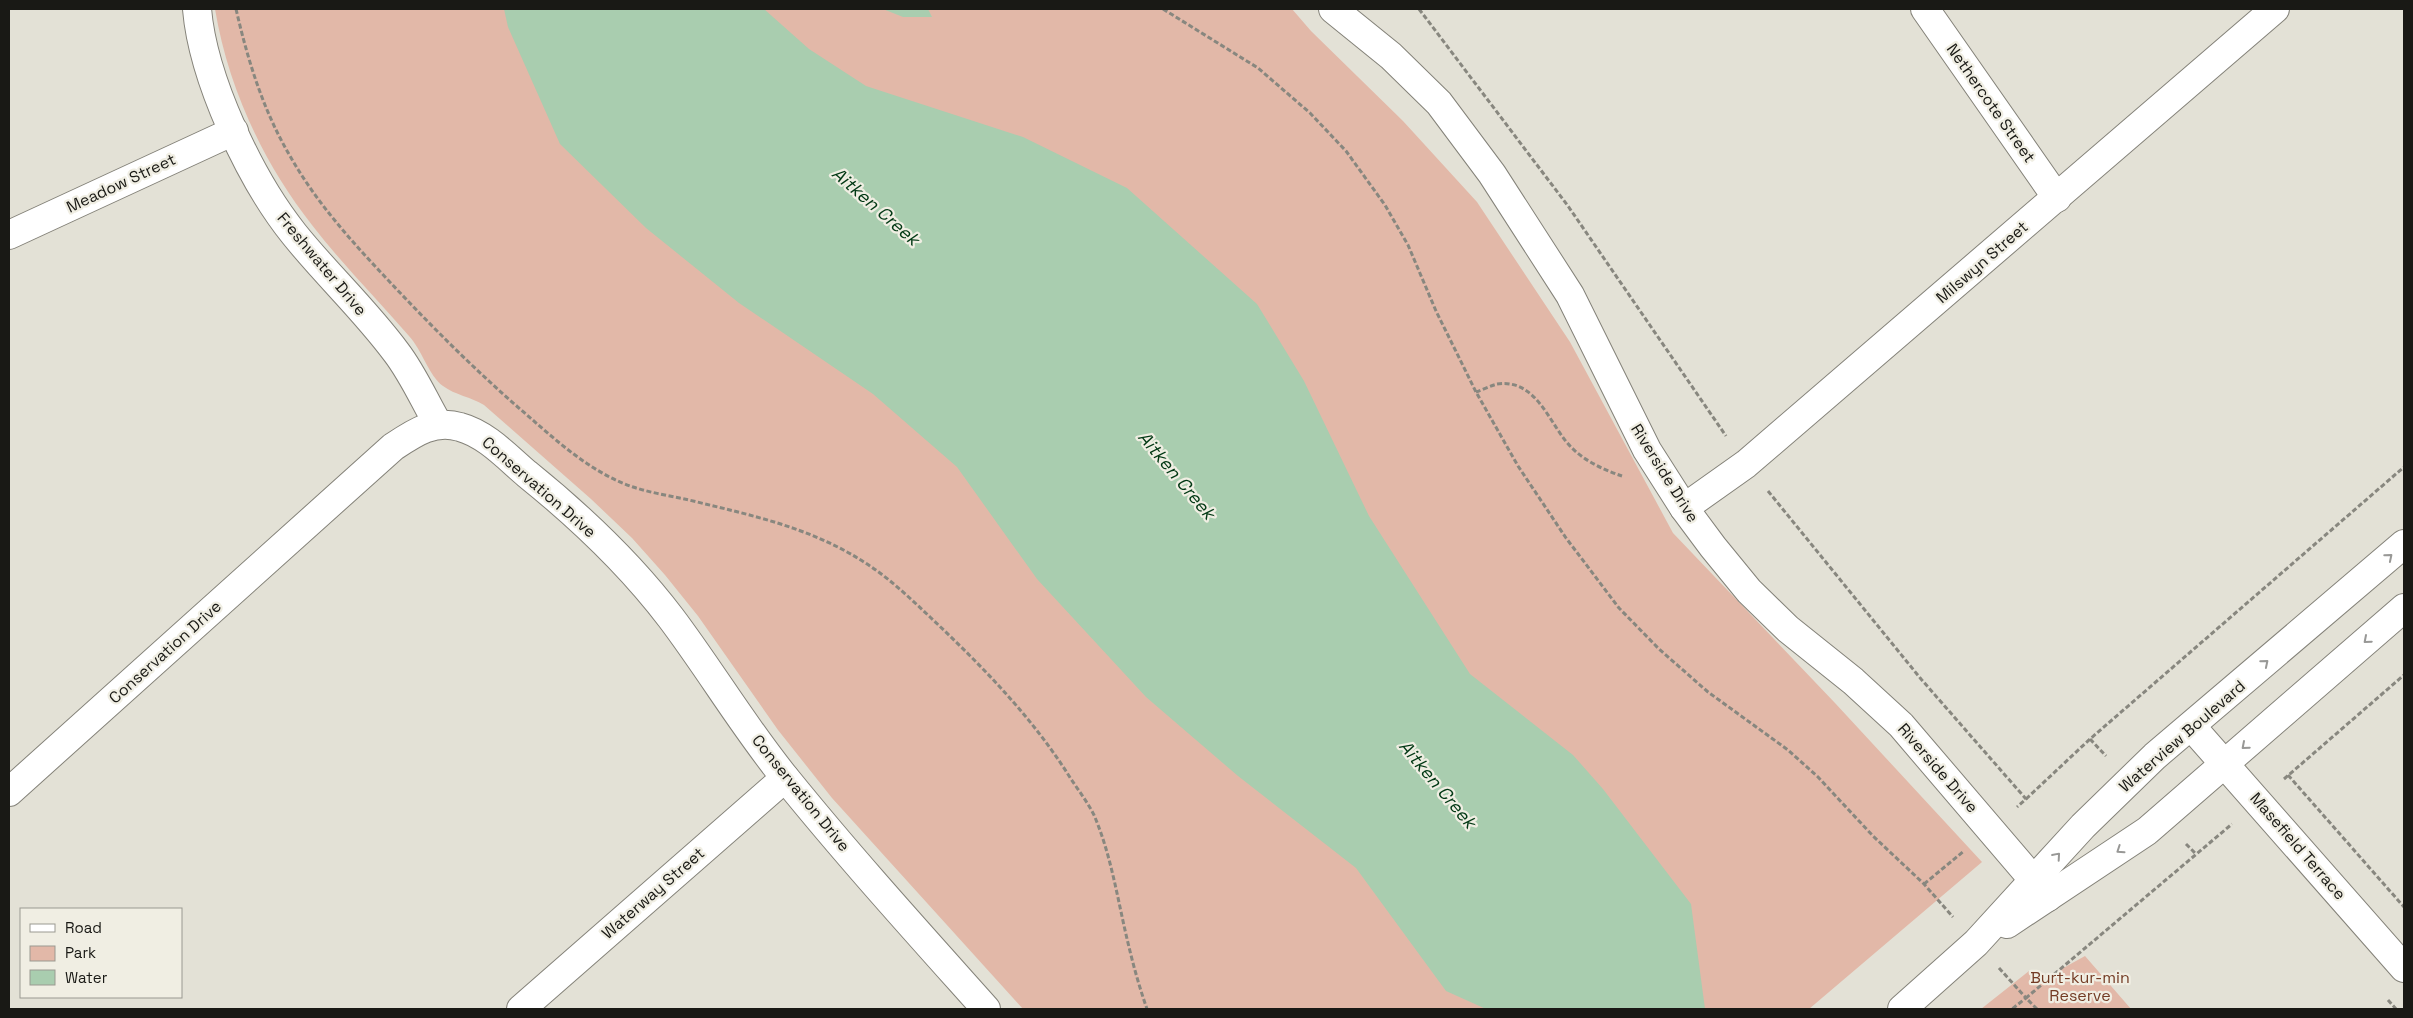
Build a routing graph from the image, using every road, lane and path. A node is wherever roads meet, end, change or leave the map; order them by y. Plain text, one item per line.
1 (197, 9) edge
2 (236, 9) edge
3 (1163, 9) edge
4 (1333, 9) edge
5 (1925, 9) edge
6 (2275, 9) edge
7 (234, 132) junction
8 (2056, 198) junction
9 (9, 235) edge
10 (1476, 392) junction
11 (438, 424) junction
12 (2404, 467) edge
13 (1662, 474) junction
14 (1684, 508) junction
15 (2404, 544) edge
16 (2404, 608) edge
17 (2404, 674) edge
18 (2191, 726) junction
19 (2224, 764) junction
20 (2288, 775) junction
21 (785, 778) junction
22 (9, 792) edge
23 (2026, 799) dead end
24 (2259, 800) junction
25 (2042, 889) junction
26 (2404, 908) edge
27 (1976, 943) junction
28 (2404, 968) edge
29 (2026, 998) junction
30 (521, 1009) edge
31 (986, 1009) edge
32 (1146, 1009) edge
33 (1902, 1009) edge
34 (2012, 1009) edge
35 (2036, 1009) edge

1 - 7 street, Freshwater Drive
2 - 32 path
3 - 10 path
4 - 13 street, Riverside Drive
5 - 8 street, Nethercote Street
6 - 8 street, Milswyn Street
7 - 9 street, Meadow Street
7 - 11 street, Freshwater Drive
8 - 14 street, Milswyn Street
10 - 13 path
10 - 27 path
11 - 21 street, Conservation Drive
11 - 22 street, Conservation Drive
12 - 23 path
13 - 14 street, Riverside Drive
14 - 25 street, Riverside Drive
18 -> 15 street, Waterview Boulevard
16 -> 19 street, Waterview Boulevard
17 - 20 path
18 - 19 street, Masefield Terrace
25 -> 18 street, Waterview Boulevard
19 - 24 street, Masefield Terrace
19 -> 25 street, Waterview Boulevard
20 - 24 path
20 - 26 path
21 - 30 street, Waterway Street
21 - 31 street, Conservation Drive
24 - 28 street, Masefield Terrace
24 - 29 path
25 - 27 street, Waterview Boulevard
27 - 29 path
27 - 33 street, Waterview Boulevard
29 - 34 path
29 - 35 path

